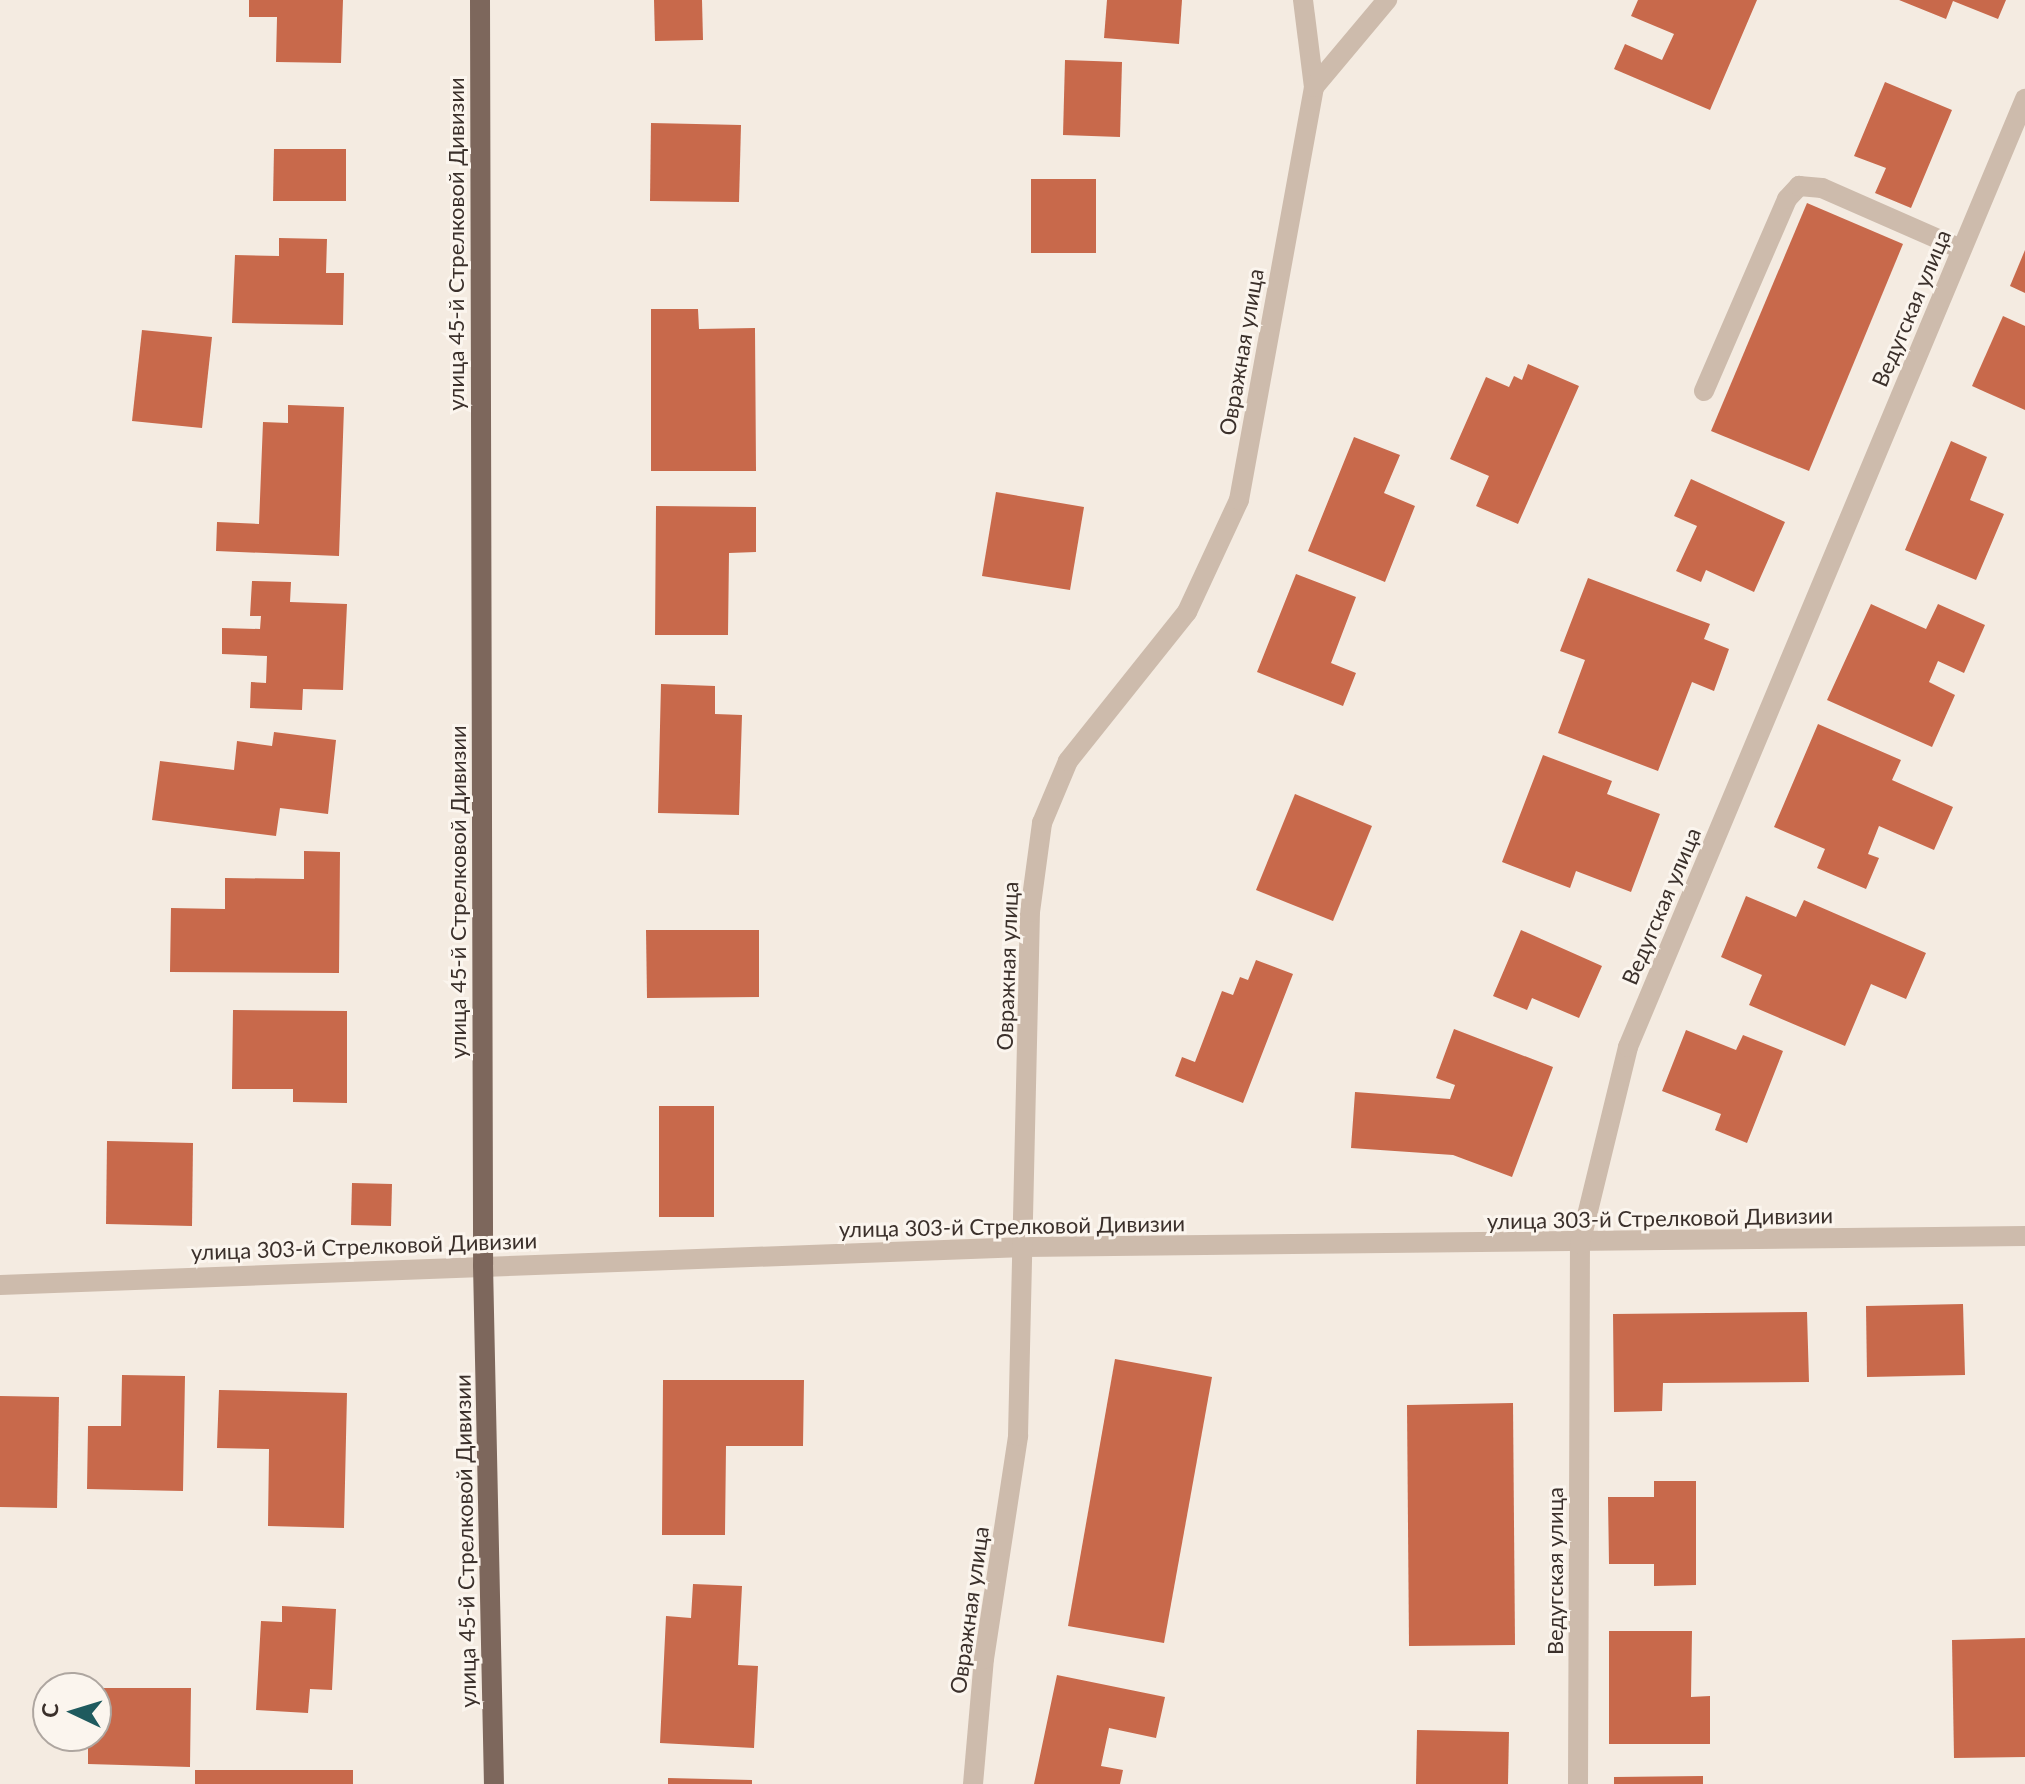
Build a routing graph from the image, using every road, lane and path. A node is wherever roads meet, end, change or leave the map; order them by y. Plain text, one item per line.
1 (480, 0) edge
2 (1303, 0) edge
3 (1387, 0) edge
4 (1314, 87) junction
5 (2025, 99) edge
6 (1961, 249) junction
7 (1704, 391) dead end
8 (2025, 1236) edge
9 (1580, 1244) junction
10 (1024, 1247) junction
11 (483, 1265) junction
12 (0, 1285) edge
13 (494, 1784) edge
14 (973, 1784) edge
15 (1578, 1784) edge

1 - 11 main road, улица 45-й Стрелковой Дивизии
2 - 4 street
3 - 4 street, Овражная улица
4 - 10 street, Овражная улица
5 - 6 street, Ведугская улица
6 - 7 street
6 - 9 street, Ведугская улица
8 - 9 street, улица 303-й Стрелковой Дивизии
9 - 10 street, улица 303-й Стрелковой Дивизии
9 - 15 street, Ведугская улица
10 - 11 street, улица 303-й Стрелковой Дивизии
10 - 14 street, Овражная улица
11 - 12 street, улица 303-й Стрелковой Дивизии
11 - 13 main road, улица 45-й Стрелковой Дивизии

